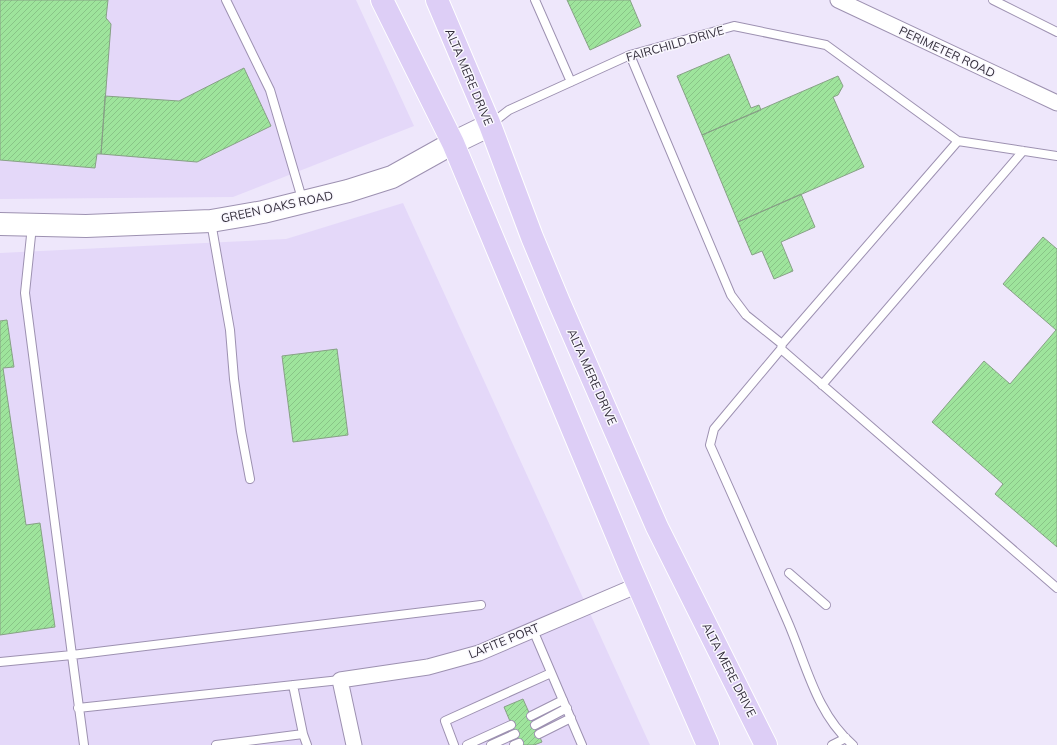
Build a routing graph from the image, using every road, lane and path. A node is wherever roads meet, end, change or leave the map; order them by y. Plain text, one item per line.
1 (226, 0) edge
2 (382, 0) edge
3 (436, 0) edge
4 (535, 0) edge
5 (838, 0) edge
6 (993, 0) edge
7 (1057, 32) edge
8 (630, 55) junction
9 (571, 82) junction
10 (1057, 103) edge
11 (490, 125) junction
12 (958, 141) junction
13 (453, 143) junction
14 (1023, 151) junction
15 (1057, 156) edge
16 (303, 202) junction
17 (211, 221) junction
18 (0, 224) edge
19 (32, 225) junction
20 (782, 347) junction
21 (822, 385) junction
22 (250, 479) dead end
23 (789, 573) dead end
24 (638, 585) junction
25 (1057, 588) edge
26 (481, 605) dead end
27 (826, 605) dead end
28 (533, 630) junction
29 (72, 655) junction
30 (0, 662) edge
31 (551, 673) junction
32 (340, 680) junction
33 (293, 685) junction
34 (563, 700) junction
35 (78, 708) junction
36 (567, 708) junction
37 (531, 716) dead end
38 (571, 718) junction
39 (511, 725) dead end
40 (535, 725) dead end
41 (303, 734) junction
42 (515, 734) dead end
43 (539, 734) dead end
44 (846, 738) junction
45 (84, 745) edge
46 (216, 745) edge
47 (307, 745) edge
48 (354, 745) edge
49 (454, 745) edge
50 (467, 745) edge
51 (491, 745) edge
52 (582, 745) edge
53 (708, 745) edge
54 (766, 745) edge
55 (832, 745) edge
56 (854, 745) edge

1 - 16 lane
2 - 13 main road
3 - 11 main road, ALTA MERE DRIVE
4 - 9 lane
5 - 10 street, PERIMETER ROAD
6 - 7 lane
8 - 9 lane, FAIRCHILD DRIVE
8 - 12 lane, FAIRCHILD DRIVE
8 - 20 lane
9 - 11 lane, FAIRCHILD DRIVE
11 - 13 main road, GREEN OAKS ROAD
11 - 54 main road, ALTA MERE DRIVE
12 - 14 lane, FAIRCHILD DRIVE
12 - 20 lane
13 - 16 main road, GREEN OAKS ROAD
13 - 24 main road
14 - 15 lane, FAIRCHILD DRIVE
14 - 21 lane
16 - 17 main road, GREEN OAKS ROAD
17 - 19 main road, GREEN OAKS ROAD
17 - 22 lane
18 - 19 main road, GREEN OAKS ROAD
19 - 29 lane
20 - 21 lane
20 - 44 lane
21 - 25 lane
23 - 27 lane
24 - 28 street, LAFITE PORT
24 - 53 main road
26 - 29 lane
28 - 31 lane
28 - 32 street, LAFITE PORT
29 - 30 lane
29 - 35 lane
31 - 34 lane
31 - 49 lane
32 - 33 lane
32 - 48 street
33 - 35 lane
33 - 41 lane
34 - 36 lane
34 - 37 lane
35 - 45 lane
36 - 38 lane
36 - 40 lane
38 - 43 lane
38 - 52 lane
39 - 50 lane
41 - 46 lane
41 - 47 lane
42 - 51 lane
44 - 55 lane
44 - 56 lane

